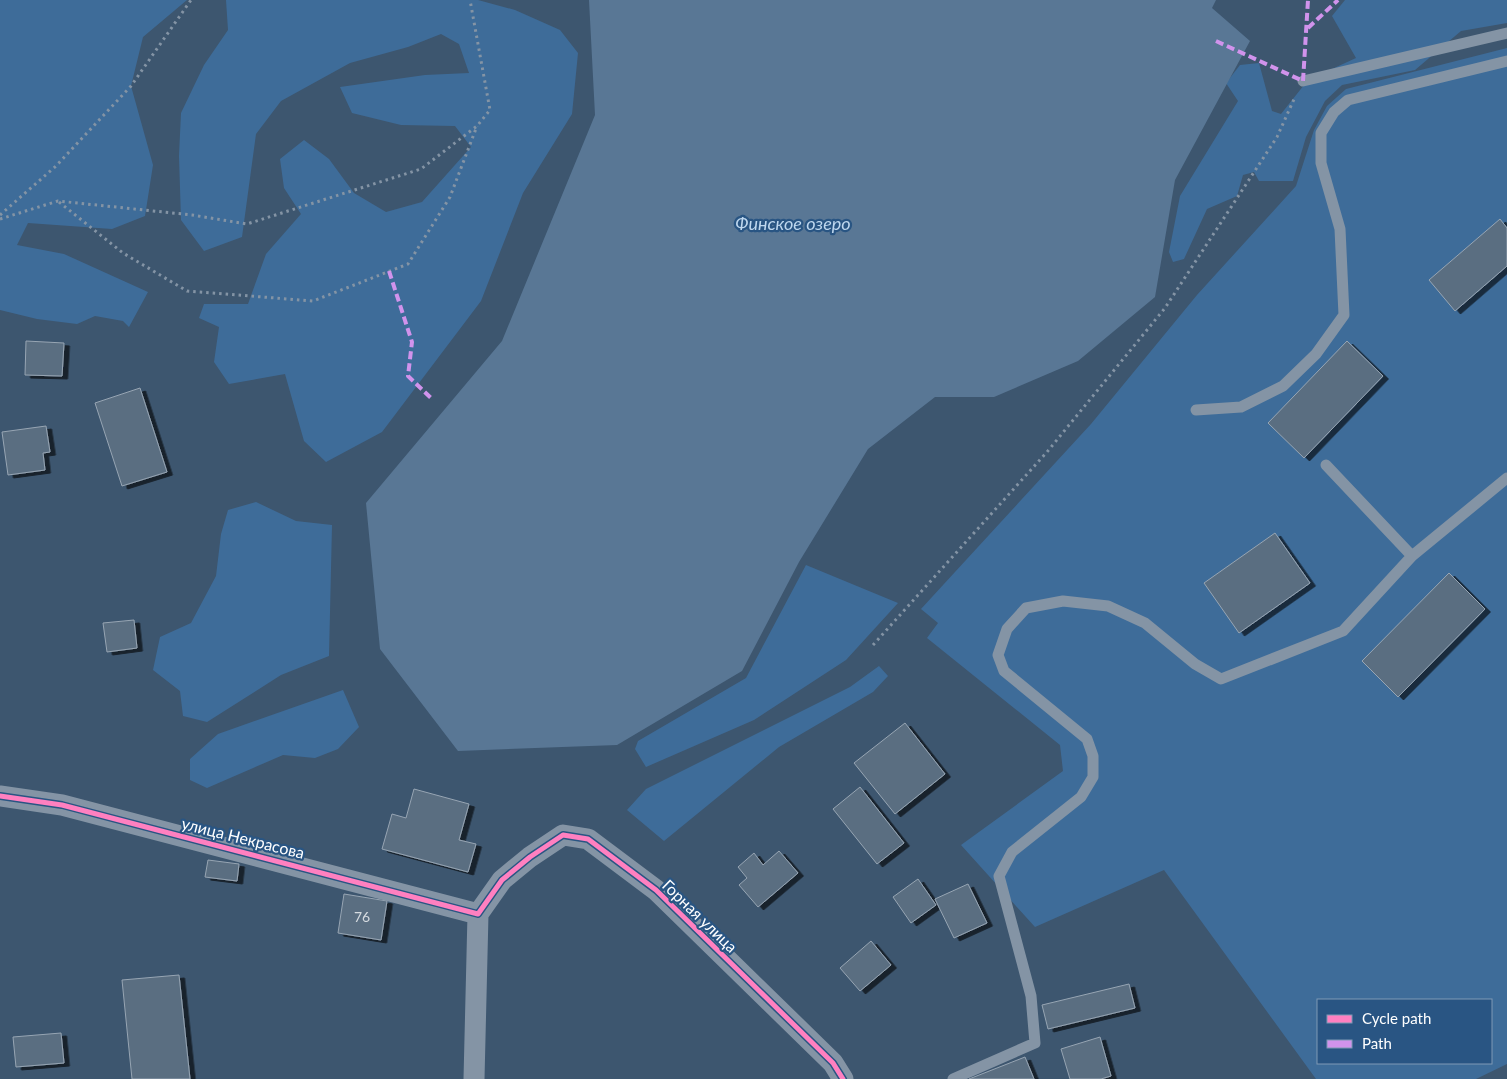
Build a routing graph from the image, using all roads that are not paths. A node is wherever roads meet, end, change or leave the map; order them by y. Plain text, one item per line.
1 (1507, 33) edge
2 (1507, 61) edge
3 (1303, 81) road end
4 (1196, 410) dead end
5 (1326, 465) dead end
6 (1507, 478) edge
7 (1412, 556) junction
8 (0, 796) edge
9 (478, 914) junction
10 (474, 1079) edge
11 (843, 1079) edge
12 (953, 1079) edge

1 - 3 lane
2 - 4 lane
5 - 7 lane
6 - 7 lane
7 - 12 lane
8 - 9 street, улица Некрасова
9 - 10 street
9 - 11 street, Горная улица

